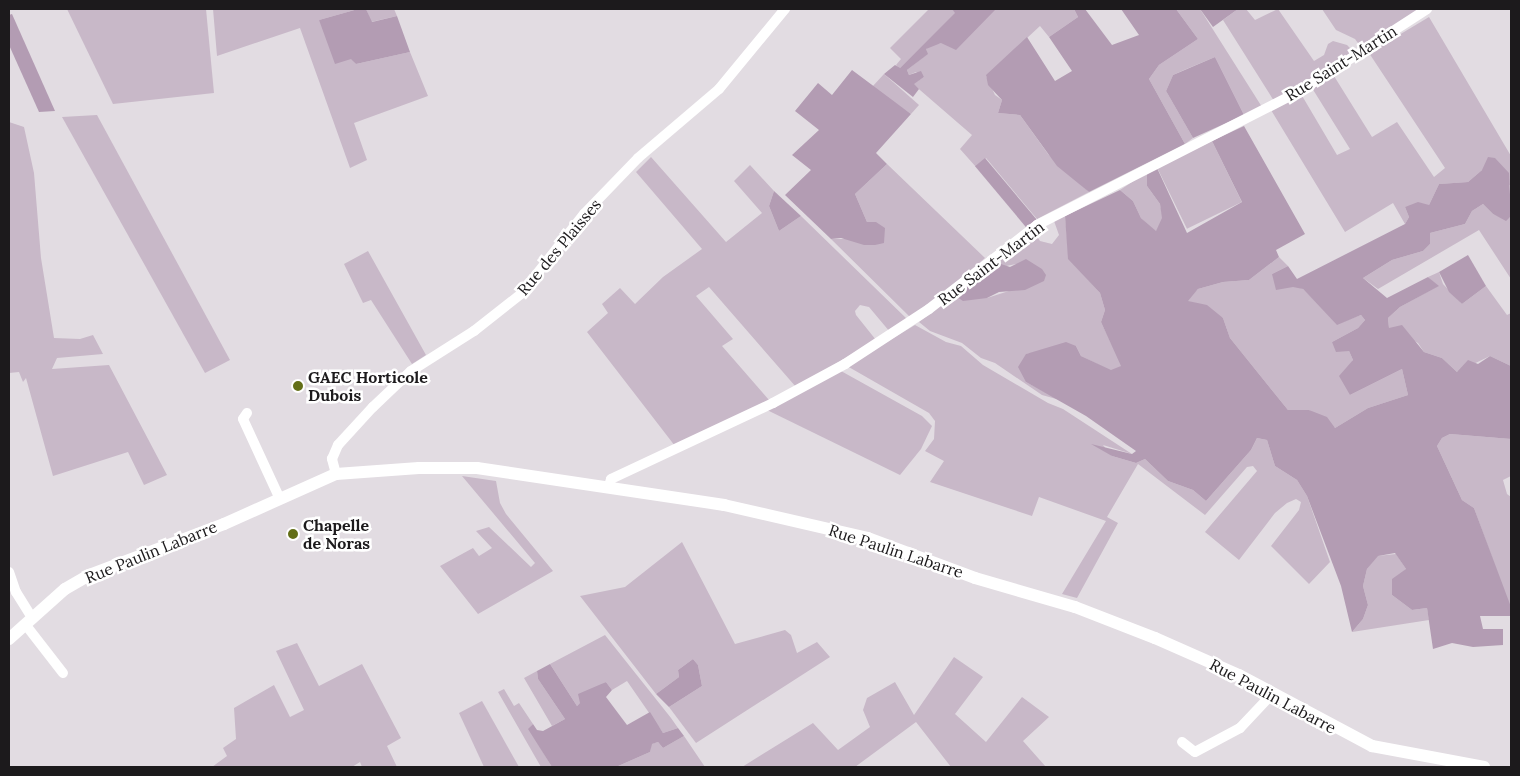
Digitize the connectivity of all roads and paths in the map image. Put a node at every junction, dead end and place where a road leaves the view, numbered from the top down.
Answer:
1 (785, 9) edge
2 (1427, 9) edge
3 (247, 413) dead end
4 (336, 474) junction
5 (609, 486) junction
6 (280, 499) junction
7 (9, 572) edge
8 (28, 621) junction
9 (9, 639) edge
10 (63, 673) dead end
11 (1273, 693) junction
12 (1182, 742) dead end
13 (1484, 767) edge

1 - 4 street, Rue des Plaisses
2 - 5 street, Rue Saint-Martin
3 - 6 street
4 - 5 street, Rue Paulin Labarre
4 - 6 street, Rue Paulin Labarre
5 - 11 street, Rue Paulin Labarre
6 - 8 street, Rue Paulin Labarre
7 - 8 street
8 - 9 street, Rue Paulin Labarre
8 - 10 street
11 - 12 street
11 - 13 street, Rue Paulin Labarre

